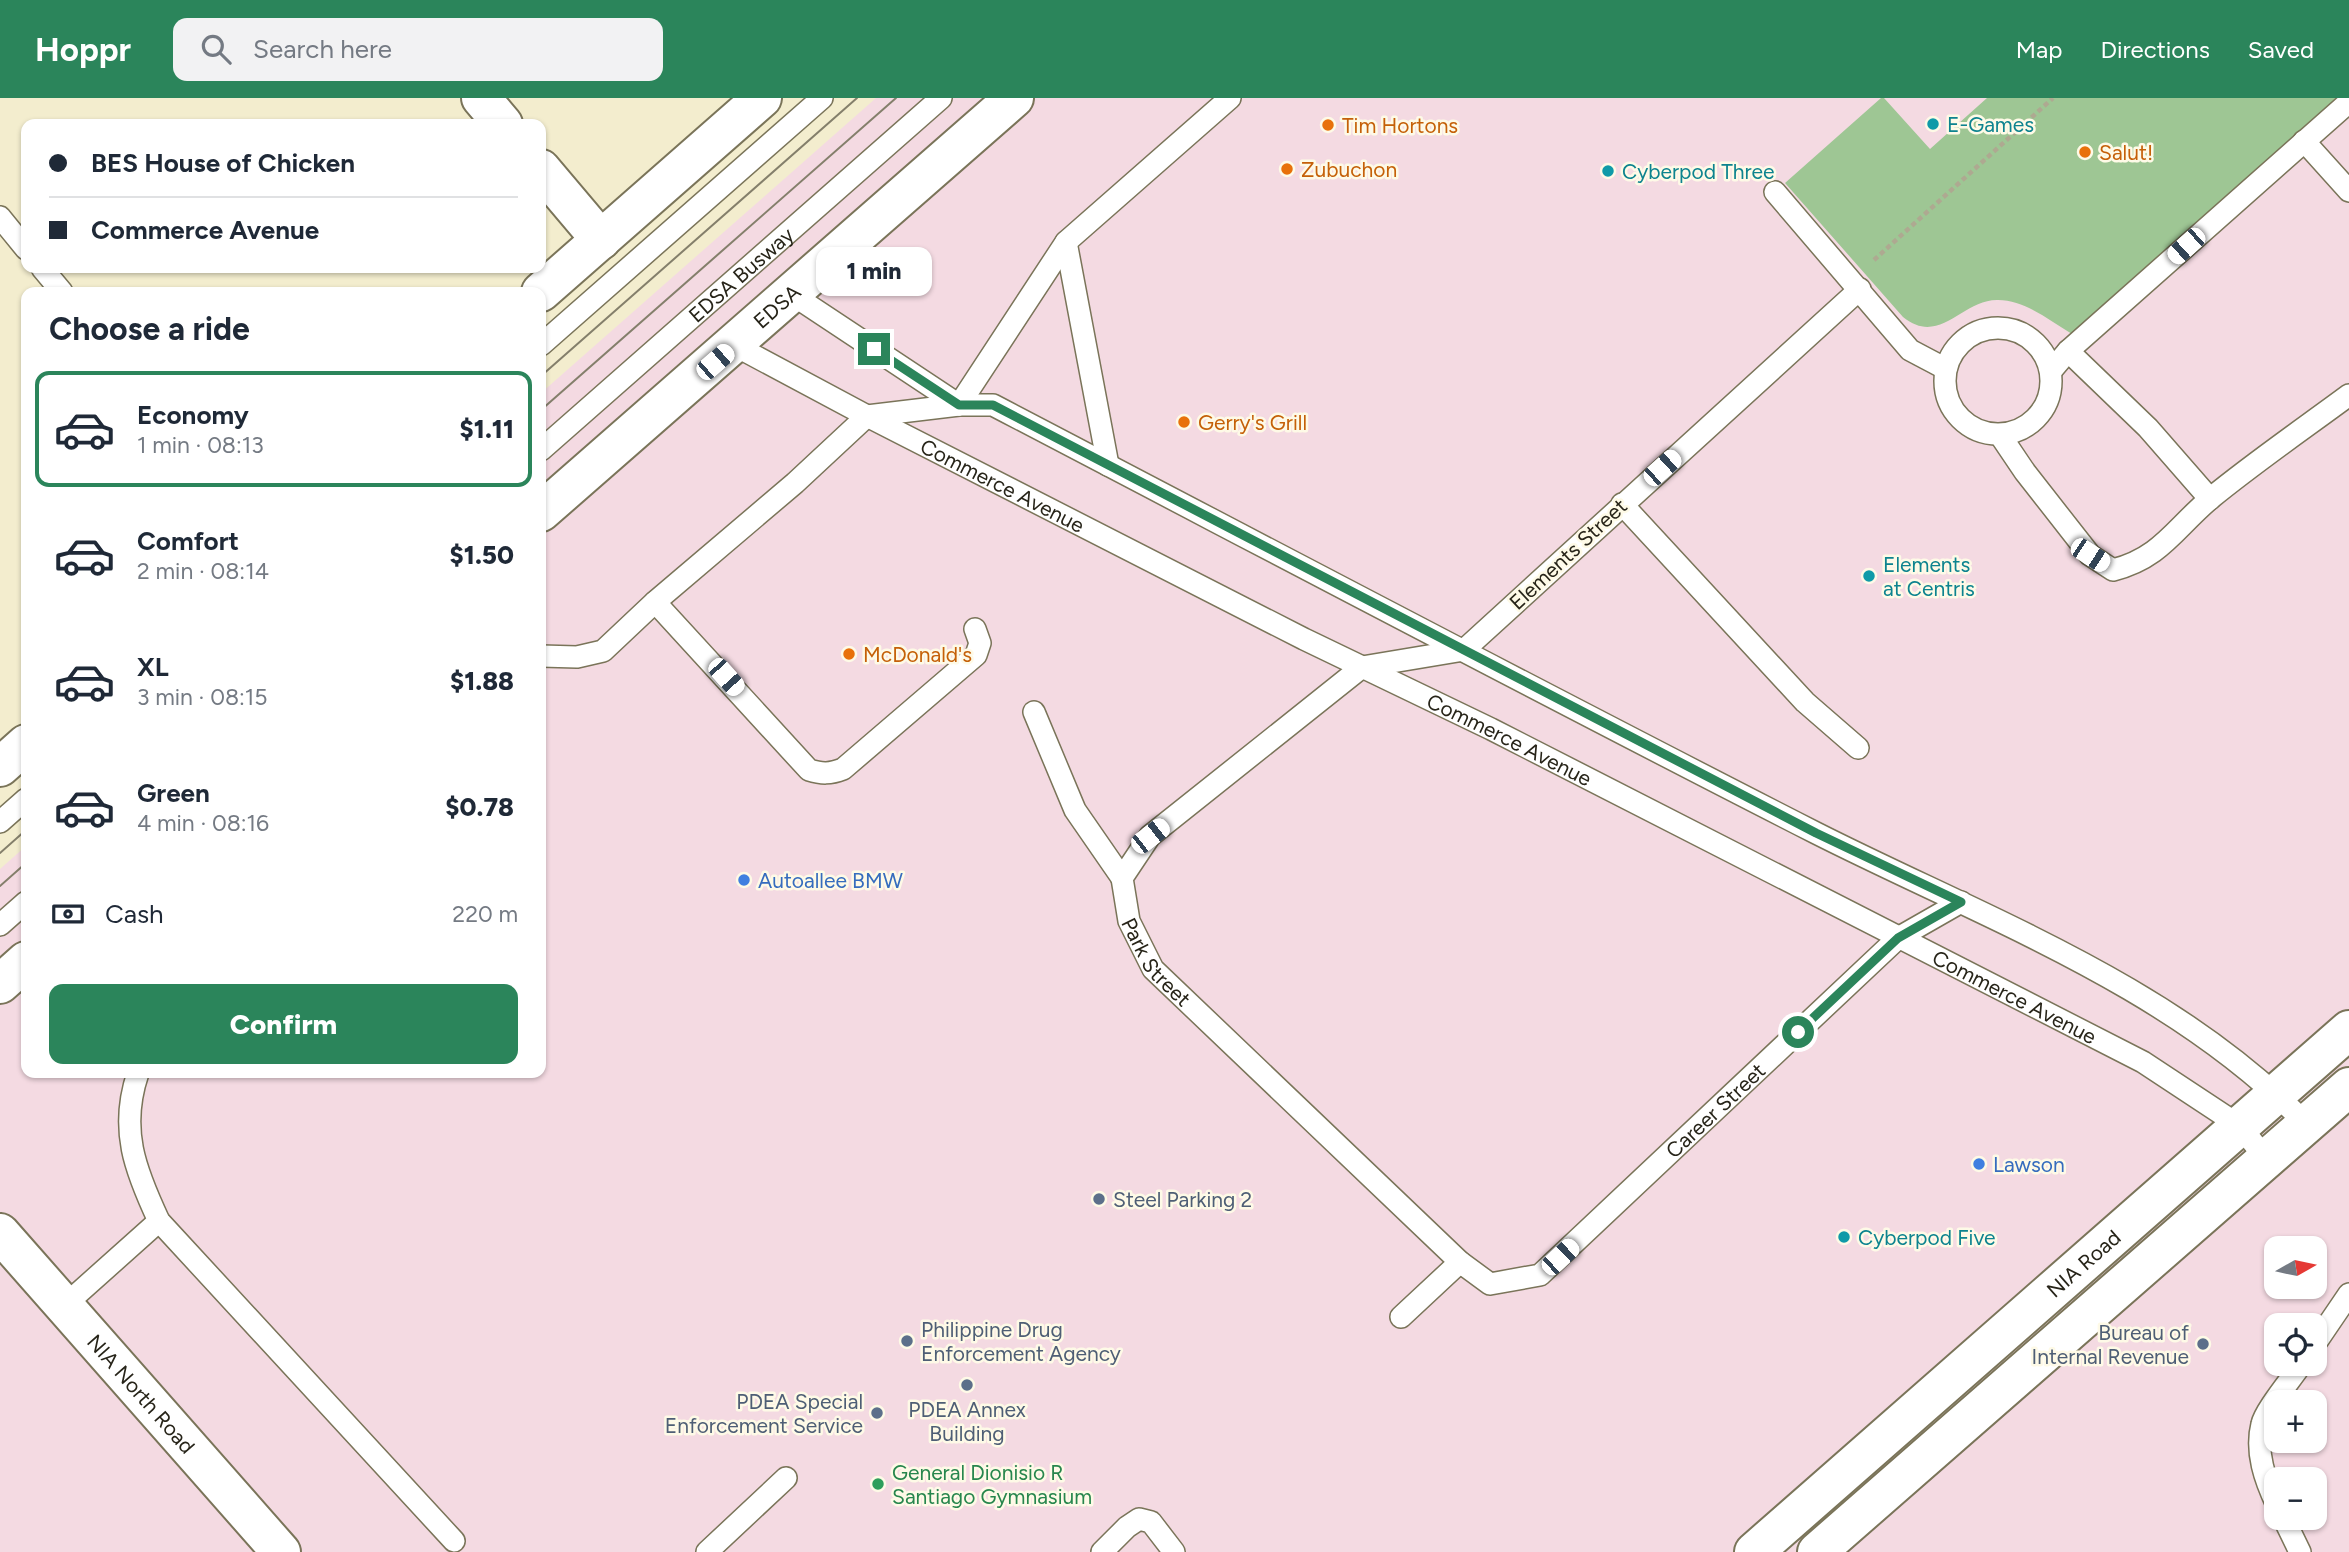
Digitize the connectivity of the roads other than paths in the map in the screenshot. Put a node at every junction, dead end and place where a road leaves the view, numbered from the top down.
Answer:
1 (481, 98) edge
2 (762, 98) edge
3 (822, 98) edge
4 (941, 98) edge
5 (1014, 98) edge
6 (1230, 98) edge
7 (2349, 102) edge
8 (499, 119) edge
9 (2304, 141) junction
10 (546, 175) edge
11 (2349, 191) edge
12 (1775, 192) dead end
13 (0, 217) edge
14 (601, 240) junction
15 (1066, 242) junction
16 (21, 243) edge
17 (46, 273) edge
18 (58, 287) edge
19 (546, 288) edge
20 (1860, 289) junction
21 (790, 293) junction
22 (546, 341) edge
23 (734, 345) junction
24 (2068, 351) junction
25 (1946, 369) junction
26 (2051, 371) junction
27 (2349, 395) edge
28 (959, 405) junction
29 (867, 416) junction
30 (2000, 435) junction
31 (546, 446) edge
32 (1108, 465) junction
33 (2210, 499) junction
34 (1622, 504) junction
35 (546, 508) edge
36 (655, 601) junction
37 (975, 629) dead end
38 (1464, 650) junction
39 (546, 656) edge
40 (1362, 667) junction
41 (1034, 712) dead end
42 (21, 748) edge
43 (1858, 748) dead end
44 (0, 767) edge
45 (21, 803) edge
46 (0, 822) edge
47 (1122, 878) junction
48 (1961, 902) junction
49 (21, 906) edge
50 (0, 925) edge
51 (1898, 938) junction
52 (21, 965) edge
53 (0, 984) edge
54 (2349, 1030) edge
55 (137, 1078) edge
56 (2349, 1087) edge
57 (2277, 1094) junction
58 (2306, 1124) junction
59 (2240, 1126) junction
60 (2266, 1159) junction
61 (159, 1221) junction
62 (0, 1233) edge
63 (1460, 1262) junction
64 (1540, 1275) joint
65 (2349, 1294) edge
66 (65, 1305) junction
67 (1401, 1317) dead end
68 (2327, 1326) edge
69 (2293, 1376) edge
70 (2264, 1472) edge
71 (786, 1478) dead end
72 (2289, 1530) edge
73 (454, 1541) dead end
74 (267, 1547) edge
75 (707, 1552) edge
76 (1102, 1552) edge
77 (1174, 1552) edge
78 (1754, 1552) edge
79 (1817, 1552) edge
80 (2300, 1552) edge

1 - 8 main road
2 - 14 main road
3 - 22 lane
4 - 31 lane, EDSA Busway
5 - 21 main road, EDSA
6 - 15 lane
7 - 9 lane
9 - 11 lane
9 - 24 lane
10 - 14 main road
12 - 20 lane
13 - 16 lane
14 - 19 main road
15 - 28 lane
15 - 32 lane
17 - 18 lane
20 - 25 lane
20 - 34 lane, Elements Street
21 - 23 main road, EDSA
21 - 28 lane
23 - 29 lane, Commerce Avenue
23 - 35 main road, EDSA
24 - 26 lane
24 - 33 lane
25 - 26 lane
25 - 30 lane
26 - 30 lane
27 - 33 lane
28 - 29 lane
28 - 32 lane
29 - 36 lane
29 - 40 lane, Commerce Avenue
30 - 33 lane
32 - 38 lane
34 - 38 lane, Elements Street
34 - 43 lane
36 - 37 lane
36 - 39 lane
38 - 40 lane
38 - 48 lane
40 - 47 lane
40 - 51 lane, Commerce Avenue
41 - 47 lane
42 - 44 main road
45 - 46 lane
47 - 63 lane, Park Street
48 - 51 lane, Career Street
48 - 57 lane
49 - 50 lane
51 - 59 lane, Commerce Avenue
51 - 64 lane, Career Street
52 - 53 main road
54 - 57 main road, NIA Road
55 - 61 lane
56 - 58 main road, NIA Road
57 - 58 lane
57 - 59 main road, NIA Road
58 - 60 main road, NIA Road
59 - 60 lane, Commerce Avenue
59 - 78 main road, NIA Road
60 - 79 main road, NIA Road
61 - 66 lane
61 - 73 lane
62 - 66 main road, NIA North Road
63 - 64 lane, Park Street
63 - 67 lane
65 - 68 lane
66 - 74 main road, NIA North Road
69 - 70 lane
71 - 75 lane
72 - 80 lane
76 - 77 lane

